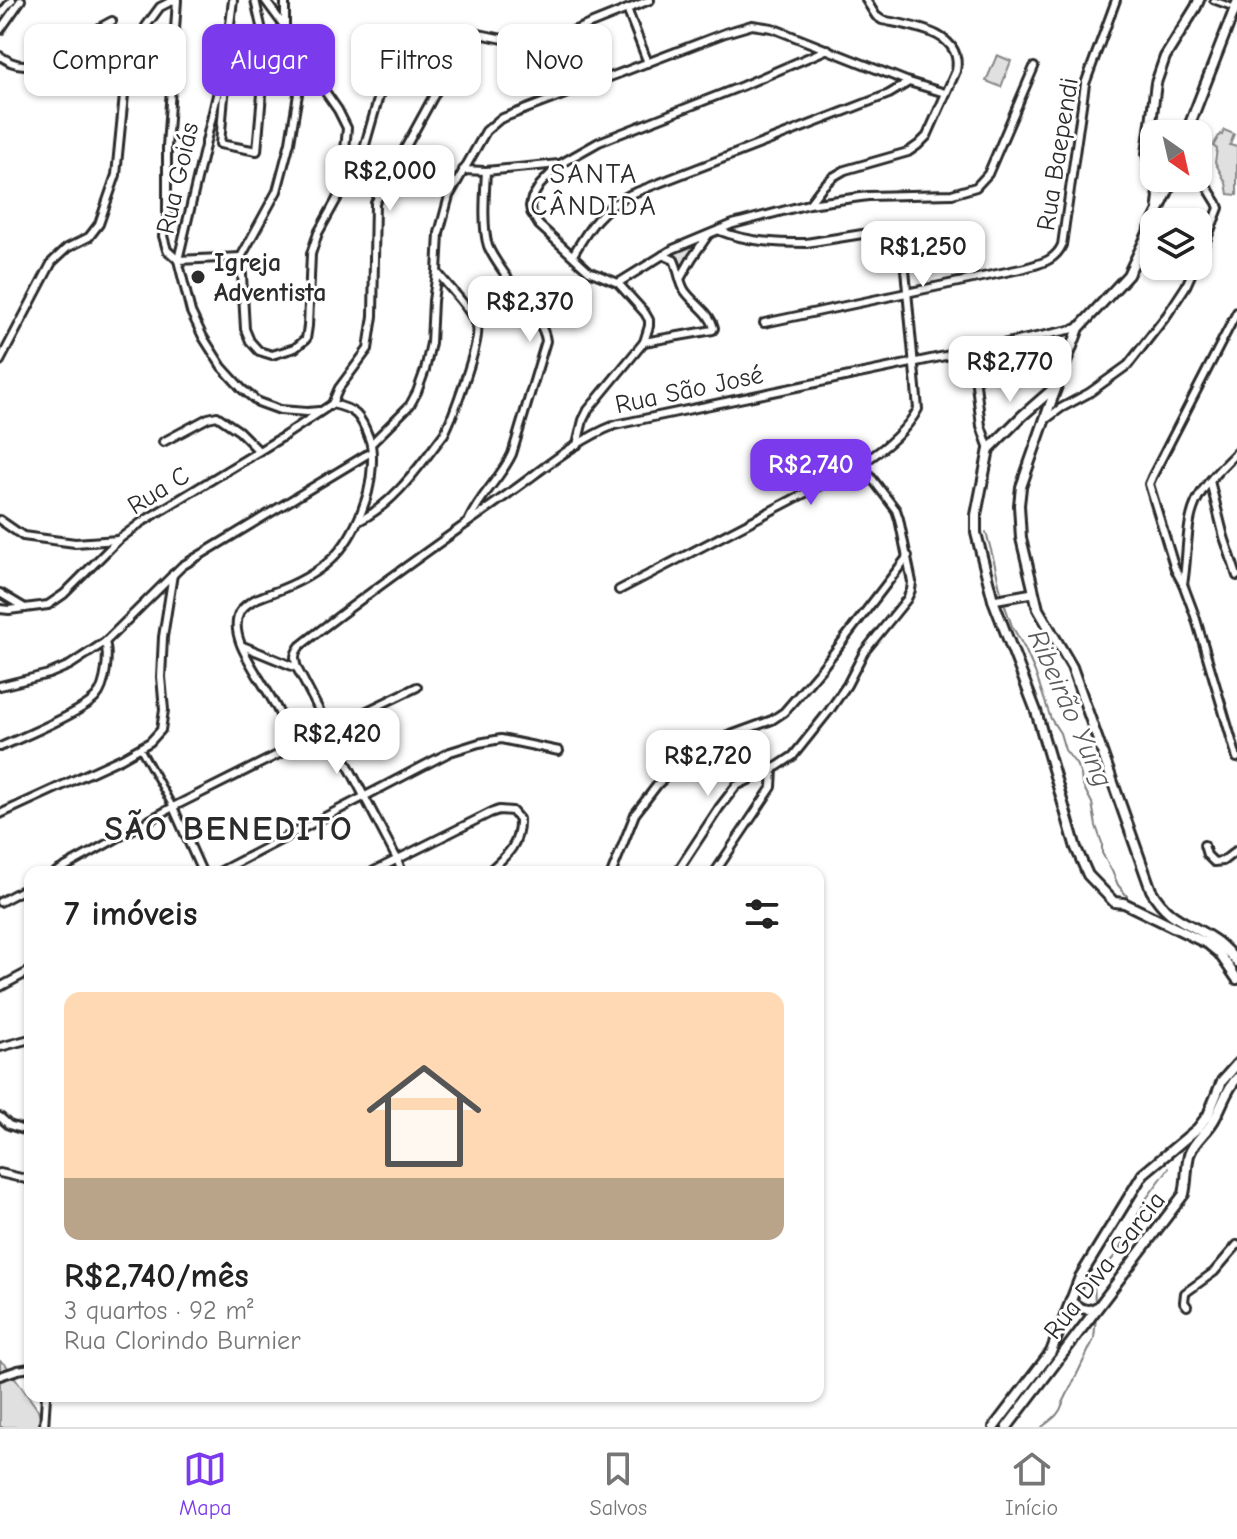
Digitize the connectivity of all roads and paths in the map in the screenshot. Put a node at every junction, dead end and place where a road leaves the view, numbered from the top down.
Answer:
1 (12, 0) edge
2 (21, 0) edge
3 (176, 0) edge
4 (233, 0) edge
5 (255, 0) edge
6 (265, 0) edge
7 (285, 0) edge
8 (650, 0) edge
9 (866, 0) edge
10 (1116, 0) edge
11 (1199, 0) edge
12 (1213, 0) edge
13 (1236, 5) edge
14 (627, 9) junction
15 (0, 15) edge
16 (112, 21) dead end
17 (230, 24) edge
18 (260, 24) edge
19 (283, 24) edge
20 (285, 24) edge
21 (0, 30) edge
22 (481, 34) edge
23 (828, 49) junction
24 (0, 56) edge
25 (648, 63) junction
26 (1034, 67) dead end
27 (909, 82) junction
28 (945, 93) junction
29 (217, 96) edge
30 (223, 96) edge
31 (262, 96) edge
32 (298, 96) edge
33 (328, 96) edge
34 (379, 96) edge
35 (434, 96) edge
36 (1153, 120) edge
37 (1191, 120) edge
38 (560, 164) junction
39 (463, 170) junction
40 (486, 171) junction
41 (342, 188) junction
42 (1210, 192) edge
43 (809, 204) junction
44 (1212, 226) edge
45 (720, 231) junction
46 (710, 233) junction
47 (1140, 250) edge
48 (573, 255) junction
49 (663, 255) junction
50 (241, 257) junction
51 (178, 260) junction
52 (437, 272) junction
53 (680, 279) junction
54 (1189, 280) edge
55 (618, 283) junction
56 (908, 292) junction
57 (1237, 312) edge
58 (764, 323) dead end
59 (1079, 328) junction
60 (644, 342) junction
61 (972, 351) junction
62 (0, 361) edge
63 (915, 362) junction
64 (1057, 384) junction
65 (1053, 396) junction
66 (1037, 403) junction
67 (332, 404) junction
68 (1061, 408) junction
69 (1048, 410) junction
70 (320, 411) junction
71 (1045, 420) junction
72 (984, 434) junction
73 (999, 437) junction
74 (163, 442) dead end
75 (372, 443) junction
76 (577, 445) junction
77 (989, 449) junction
78 (259, 451) junction
79 (371, 452) junction
80 (1237, 452) edge
81 (861, 464) junction
82 (1210, 481) junction
83 (0, 520) edge
84 (359, 521) junction
85 (468, 522) junction
86 (118, 540) junction
87 (908, 556) junction
88 (173, 574) junction
89 (1237, 576) edge
90 (1183, 584) junction
91 (619, 590) dead end
92 (0, 593) edge
93 (1033, 593) junction
94 (996, 600) junction
95 (25, 608) junction
96 (0, 609) edge
97 (105, 642) junction
98 (243, 646) junction
99 (297, 668) junction
100 (0, 686) edge
101 (417, 687) dead end
102 (330, 729) junction
103 (0, 747) edge
104 (140, 748) junction
105 (559, 751) dead end
106 (1237, 758) edge
107 (773, 768) junction
108 (364, 795) junction
109 (173, 807) junction
110 (0, 814) edge
111 (1204, 845) dead end
112 (1237, 850) edge
113 (397, 859) junction
114 (67, 866) edge
115 (199, 866) edge
116 (230, 866) edge
117 (384, 866) edge
118 (400, 866) edge
119 (496, 866) edge
120 (615, 866) edge
121 (681, 866) edge
122 (719, 866) edge
123 (24, 889) edge
124 (0, 902) edge
125 (1237, 962) edge
126 (24, 974) edge
127 (1237, 979) edge
128 (0, 987) edge
129 (24, 1041) edge
130 (0, 1047) edge
131 (1237, 1064) edge
132 (1237, 1078) edge
133 (0, 1117) edge
134 (24, 1130) edge
135 (0, 1173) edge
136 (24, 1179) edge
137 (1237, 1245) edge
138 (1070, 1300) junction
139 (1187, 1306) dead end
140 (1093, 1311) junction
141 (24, 1369) edge
142 (0, 1376) edge
143 (46, 1402) edge
144 (44, 1427) edge
145 (994, 1427) edge
146 (1007, 1427) edge

1 - 15 street
2 - 21 street
3 - 51 street
3 - 62 street
4 - 17 street, Rua Goiás
5 - 18 street
6 - 19 street
7 - 20 street
8 - 14 street
9 - 28 street
10 - 56 street, Rua Baependi
11 - 36 main road
12 - 13 street
13 - 37 main road
14 - 22 street
14 - 25 street
16 - 24 street
23 - 25 street
23 - 27 street
23 - 38 street
25 - 39 street
26 - 43 street
27 - 28 street
27 - 48 street
28 - 43 street
29 - 51 street, Rua Goiás
30 - 31 street
32 - 50 street
33 - 41 street
34 - 41 street
35 - 67 street
38 - 40 street
38 - 48 street
39 - 40 street
39 - 52 street
40 - 85 street
41 - 50 street
42 - 44 street
43 - 45 street
45 - 46 street
45 - 56 street
46 - 49 street
46 - 53 street
47 - 59 main road
48 - 55 street
49 - 53 street
49 - 55 street
50 - 51 street
51 - 70 street, Rua Goiás
52 - 75 street
52 - 84 street
53 - 60 street
54 - 68 street
55 - 60 street
56 - 58 street, Rua Baependi
56 - 63 street
57 - 90 street
59 - 61 street, Rua São José
59 - 64 main road
60 - 76 street
61 - 63 street, Rua São José
61 - 72 street
63 - 76 street, Rua São José
63 - 81 street
64 - 65 main road
64 - 66 main road
65 - 68 street
65 - 69 main road
66 - 69 street
66 - 73 main road
67 - 70 street
67 - 75 street
68 - 69 street
68 - 71 street
69 - 71 main road
70 - 78 street, Rua C
71 - 93 main road
72 - 73 street
72 - 77 street
73 - 77 main road
74 - 78 street
75 - 79 street
76 - 85 street, Rua São José
77 - 94 main road
78 - 86 street, Rua C
79 - 84 street
79 - 88 street
80 - 82 street
81 - 87 street
81 - 91 street
82 - 89 street
82 - 90 street
83 - 86 street
84 - 98 street
85 - 99 street, Rua São José
86 - 95 street, Rua C
87 - 107 street
87 - 120 street
88 - 97 street
88 - 104 street
90 - 106 street
92 - 95 street
93 - 94 street
93 - 125 main road
94 - 127 main road
95 - 96 street, Rua C
97 - 100 street
97 - 103 street
98 - 99 street
98 - 109 street
99 - 102 street
101 - 102 street
102 - 108 street
104 - 109 street
104 - 110 street
105 - 108 street
107 - 121 street
107 - 122 street
108 - 113 street
108 - 116 street
109 - 114 street
109 - 115 street
111 - 112 street
113 - 117 street
113 - 118 street
113 - 119 street
123 - 124 street
126 - 128 street
129 - 130 street
131 - 138 main road
132 - 140 main road, Rua Diva Garcia
133 - 134 street
135 - 136 street
137 - 139 street
138 - 140 street
138 - 145 main road
140 - 146 main road, Rua Diva Garcia
141 - 142 street
143 - 144 street

